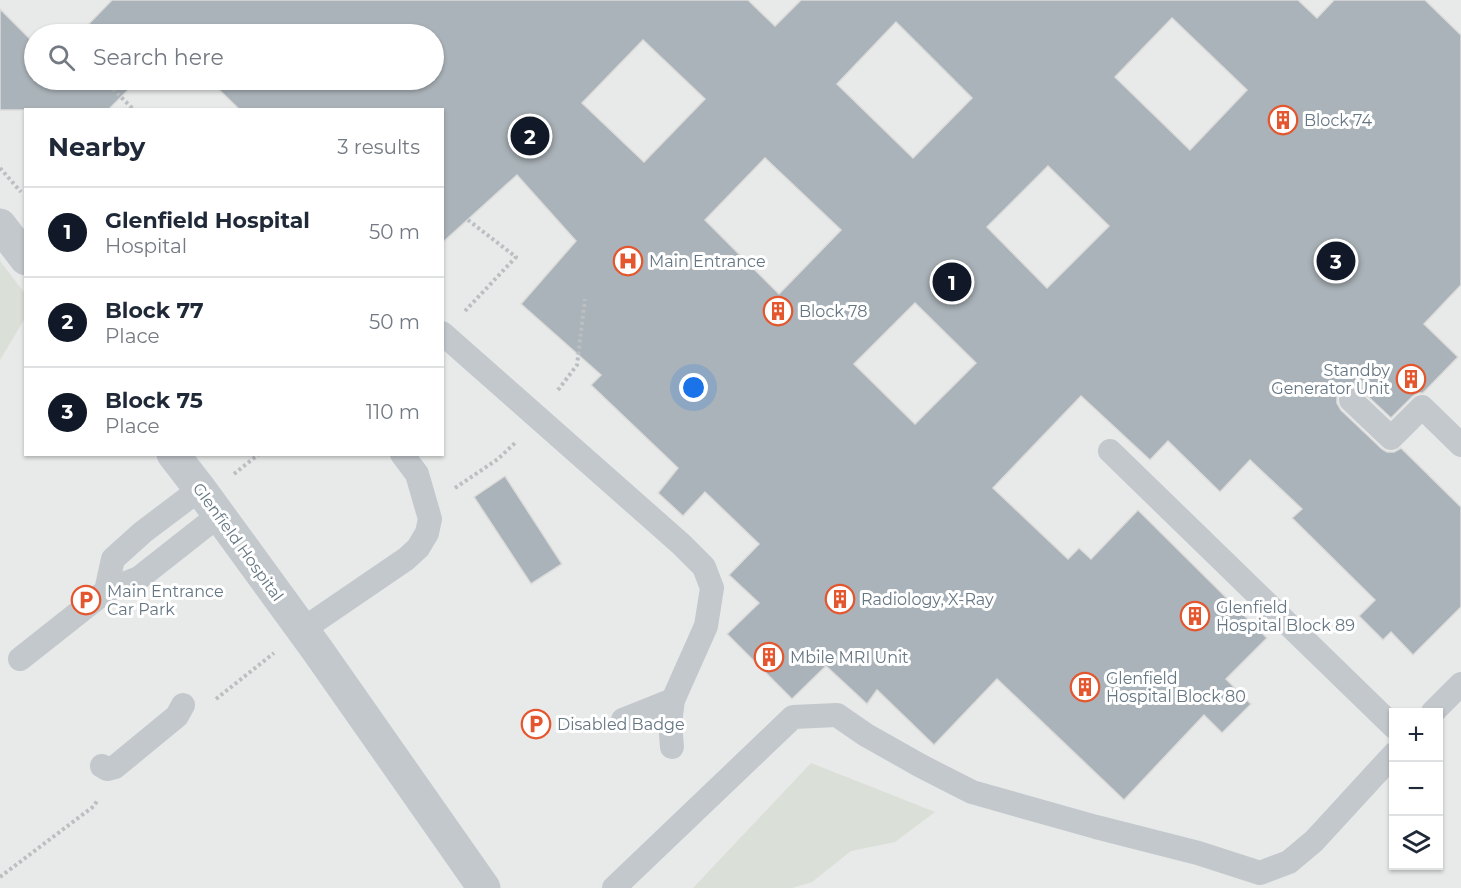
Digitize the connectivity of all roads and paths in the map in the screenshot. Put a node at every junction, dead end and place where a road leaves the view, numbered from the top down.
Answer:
1 (114, 90) edge
2 (132, 108) edge
3 (0, 168) edge
4 (24, 195) edge
5 (468, 220) dead end
6 (0, 225) edge
7 (24, 256) edge
8 (444, 333) edge
9 (444, 335) edge
10 (1351, 400) dead end
11 (1461, 445) edge
12 (1110, 451) dead end
13 (175, 456) edge
14 (404, 456) edge
15 (210, 502) junction
16 (106, 591) junction
17 (302, 630) junction
18 (20, 659) dead end
19 (1461, 684) edge
20 (673, 700) junction
21 (183, 705) dead end
22 (1437, 708) edge
23 (623, 720) dead end
24 (1389, 722) edge
25 (672, 747) dead end
26 (1389, 759) edge
27 (102, 766) dead end
28 (1266, 880) edge
29 (484, 888) edge
30 (614, 888) edge

1 - 2 path
3 - 4 path
5 - 8 path
6 - 7 street
9 - 20 lane
10 - 11 lane
12 - 24 lane
13 - 15 street, Glenfield Hospital
14 - 17 lane
15 - 16 lane
15 - 16 lane
15 - 17 street, Glenfield Hospital
16 - 18 lane
17 - 29 street, Glenfield Hospital
19 - 22 lane
20 - 23 lane
20 - 25 lane
21 - 27 lane
26 - 28 lane
28 - 30 lane

